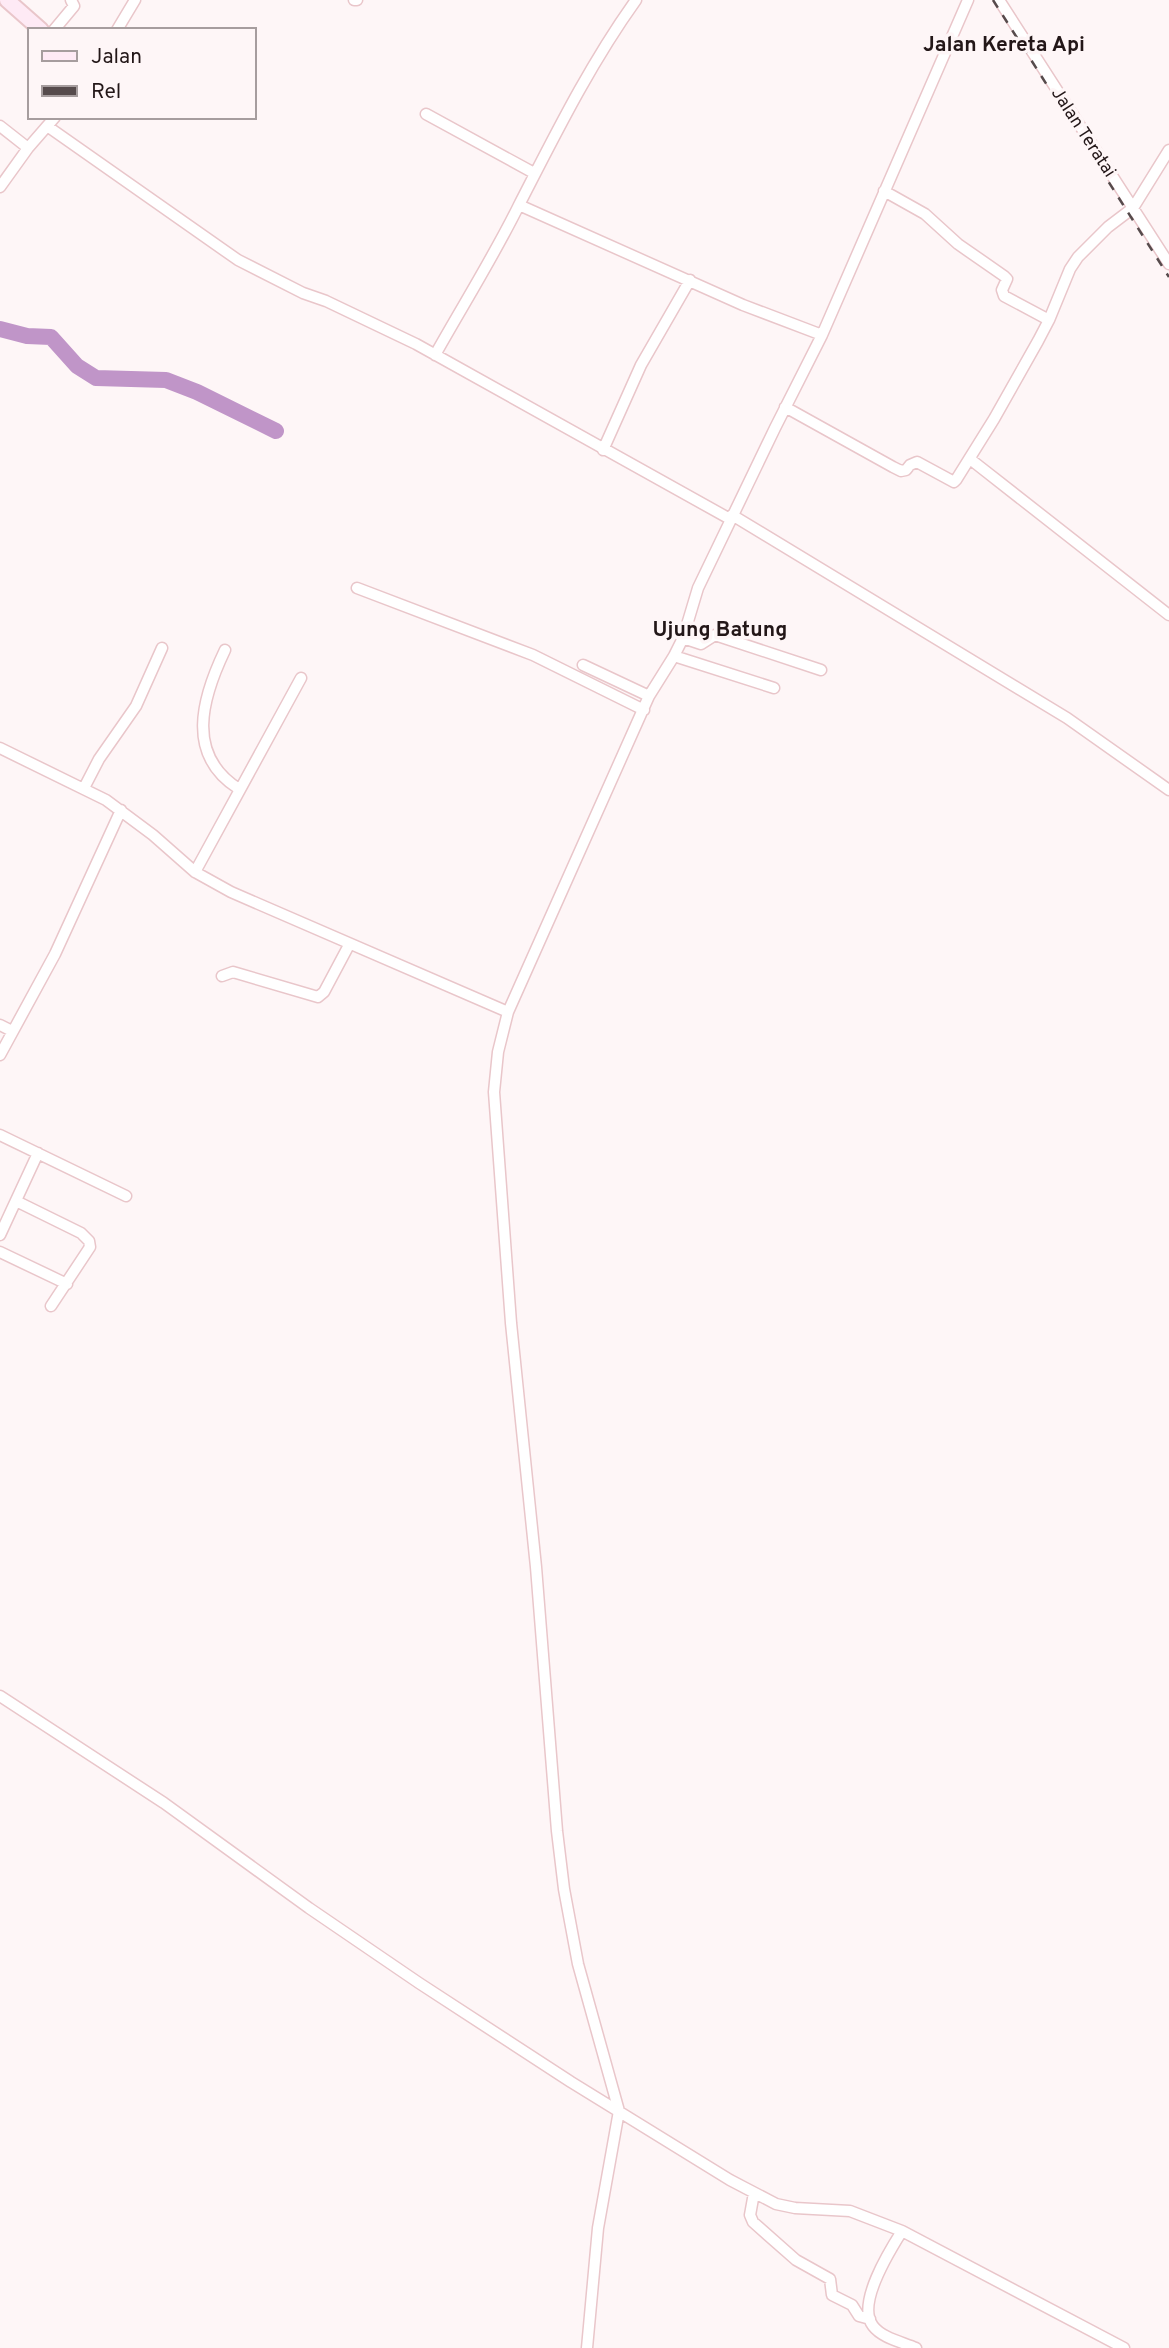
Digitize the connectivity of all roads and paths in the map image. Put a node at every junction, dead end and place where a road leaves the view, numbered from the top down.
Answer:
1 (7, 0) edge
2 (71, 0) edge
3 (135, 0) edge
4 (636, 0) edge
5 (968, 0) edge
6 (999, 0) edge
7 (39, 28) edge
8 (56, 28) edge
9 (118, 28) edge
10 (426, 114) dead end
11 (53, 119) edge
12 (47, 126) junction
13 (0, 127) edge
14 (28, 148) junction
15 (1169, 150) edge
16 (534, 173) junction
17 (0, 187) edge
18 (884, 191) junction
19 (519, 205) junction
20 (1133, 208) junction
21 (1169, 264) edge
22 (690, 280) junction
23 (1049, 320) junction
24 (822, 335) junction
25 (435, 355) junction
26 (785, 407) junction
27 (603, 450) junction
28 (970, 459) junction
29 (731, 517) junction
30 (357, 588) dead end
31 (1169, 615) edge
32 (683, 638) junction
33 (162, 648) dead end
34 (225, 650) dead end
35 (674, 656) junction
36 (583, 665) dead end
37 (821, 670) dead end
38 (300, 678) dead end
39 (774, 688) dead end
40 (649, 696) junction
41 (644, 710) junction
42 (0, 748) edge
43 (84, 788) junction
44 (239, 789) junction
45 (1169, 790) edge
46 (121, 810) junction
47 (195, 872) junction
48 (349, 945) junction
49 (222, 976) dead end
50 (508, 1012) junction
51 (0, 1025) edge
52 (12, 1031) junction
53 (0, 1055) edge
54 (0, 1135) edge
55 (38, 1153) junction
56 (126, 1196) dead end
57 (16, 1202) junction
58 (0, 1235) edge
59 (0, 1252) edge
60 (67, 1283) junction
61 (51, 1306) dead end
62 (0, 1696) edge
63 (619, 2111) junction
64 (754, 2193) junction
65 (902, 2231) junction
66 (870, 2319) junction
67 (587, 2348) edge
68 (916, 2348) edge
69 (1124, 2348) edge

1 - 7 street
2 - 8 street
3 - 9 street
4 - 16 street
5 - 18 street
6 - 20 street, Jalan Teratai
10 - 16 street
11 - 12 street
12 - 14 street
12 - 25 street
13 - 14 street
14 - 17 street
15 - 20 street
16 - 19 street
18 - 23 street
18 - 24 street
19 - 22 street
19 - 25 street
20 - 21 street, Jalan Teratai
20 - 23 street
22 - 24 street
22 - 27 street
23 - 28 street
24 - 26 street
25 - 27 street
26 - 28 street
26 - 29 street
27 - 29 street
28 - 31 street
29 - 32 street
29 - 45 street
30 - 41 street
32 - 35 street
32 - 37 street
33 - 43 street
34 - 44 street
35 - 39 street
35 - 40 street
36 - 40 street
38 - 44 street
40 - 41 street
41 - 50 street
42 - 43 street
43 - 46 street
44 - 47 street
46 - 47 street
46 - 52 street
47 - 48 street
48 - 49 street
48 - 50 street
50 - 63 street
51 - 52 street
52 - 53 street
54 - 55 street
55 - 56 street
55 - 57 street
57 - 58 street
57 - 60 street
59 - 60 street
60 - 61 street
62 - 63 street
63 - 64 street
63 - 67 street
64 - 65 street
64 - 66 street
65 - 66 street
65 - 69 street
66 - 68 street

